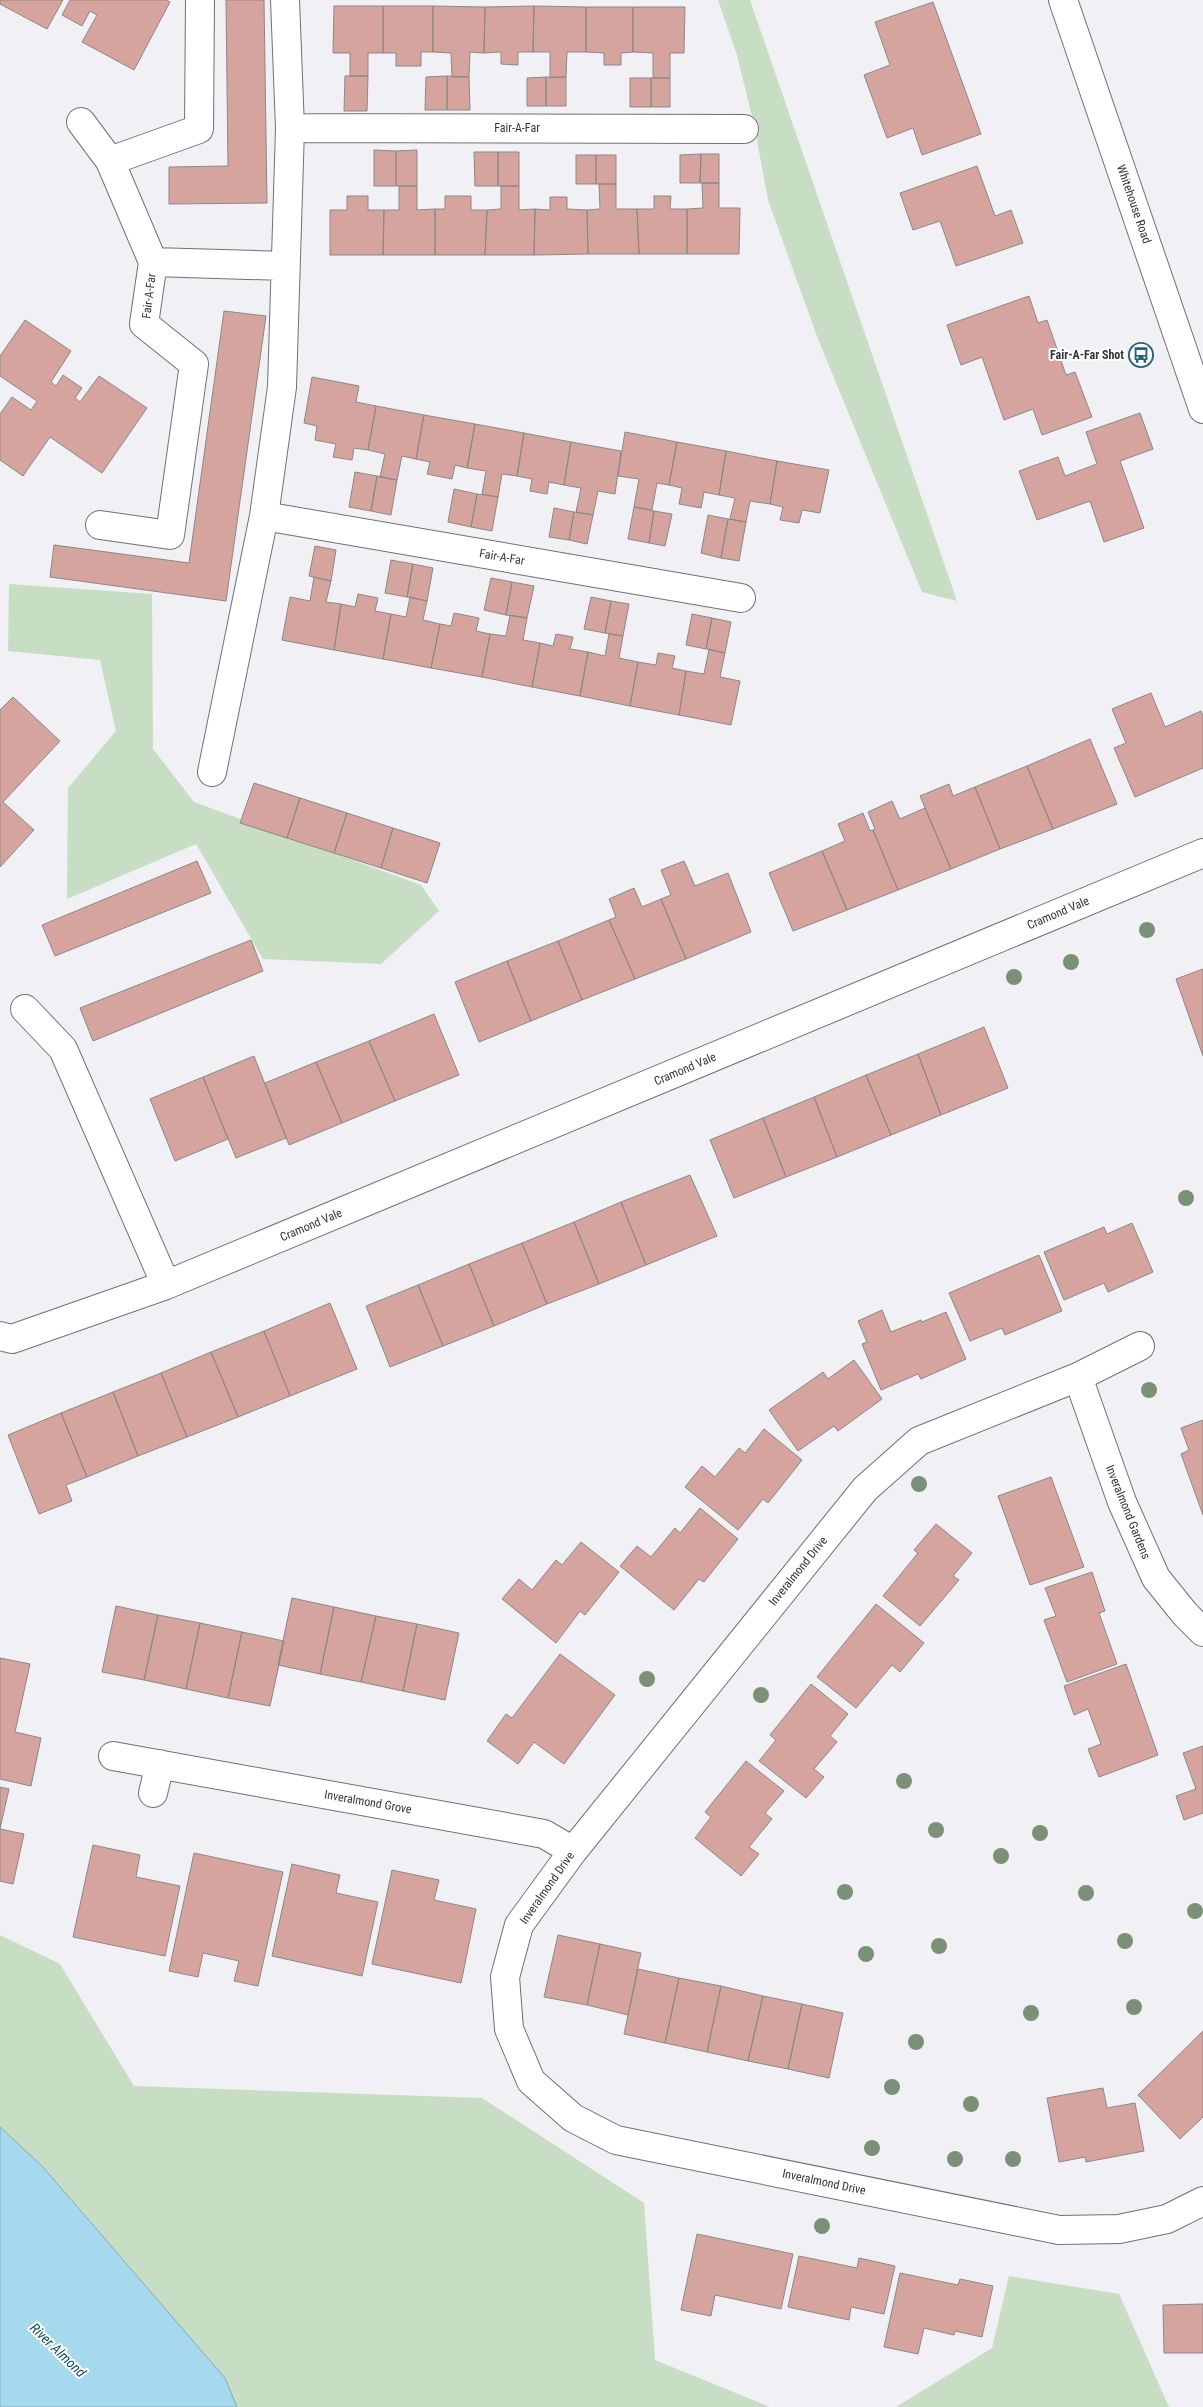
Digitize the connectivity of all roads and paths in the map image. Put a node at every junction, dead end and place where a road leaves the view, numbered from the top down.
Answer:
1 (200, 0) edge
2 (285, 0) edge
3 (1063, 0) edge
4 (81, 122) dead end
5 (290, 128) junction
6 (744, 129) dead end
7 (110, 161) junction
8 (153, 262) junction
9 (285, 266) junction
10 (1203, 409) edge
11 (264, 516) junction
12 (100, 525) dead end
13 (740, 598) dead end
14 (212, 772) dead end
15 (1203, 853) edge
16 (25, 1009) dead end
17 (166, 1285) junction
18 (4, 1344) edge
19 (1140, 1346) dead end
20 (1078, 1377) junction
21 (1203, 1632) edge
22 (113, 1756) dead end
23 (160, 1764) junction
24 (153, 1793) dead end
25 (573, 1851) junction
26 (1203, 2201) edge

1 - 7 street
2 - 5 street
3 - 10 street, Whitehouse Road
4 - 7 street, Fair-A-Far
5 - 6 street, Fair-A-Far
5 - 9 street
7 - 8 street, Fair-A-Far
8 - 9 street, Fair-A-Far
8 - 12 street, Fair-A-Far
9 - 11 street
11 - 13 street, Fair-A-Far
11 - 14 street
15 - 17 street, Cramond Vale
16 - 17 street
17 - 18 street, Cramond Vale
19 - 20 street, Inveralmond Drive
20 - 21 street, Inveralmond Gardens
20 - 25 street, Inveralmond Drive
22 - 23 street, Inveralmond Grove
23 - 24 street
23 - 25 street, Inveralmond Grove
25 - 26 street, Inveralmond Drive

